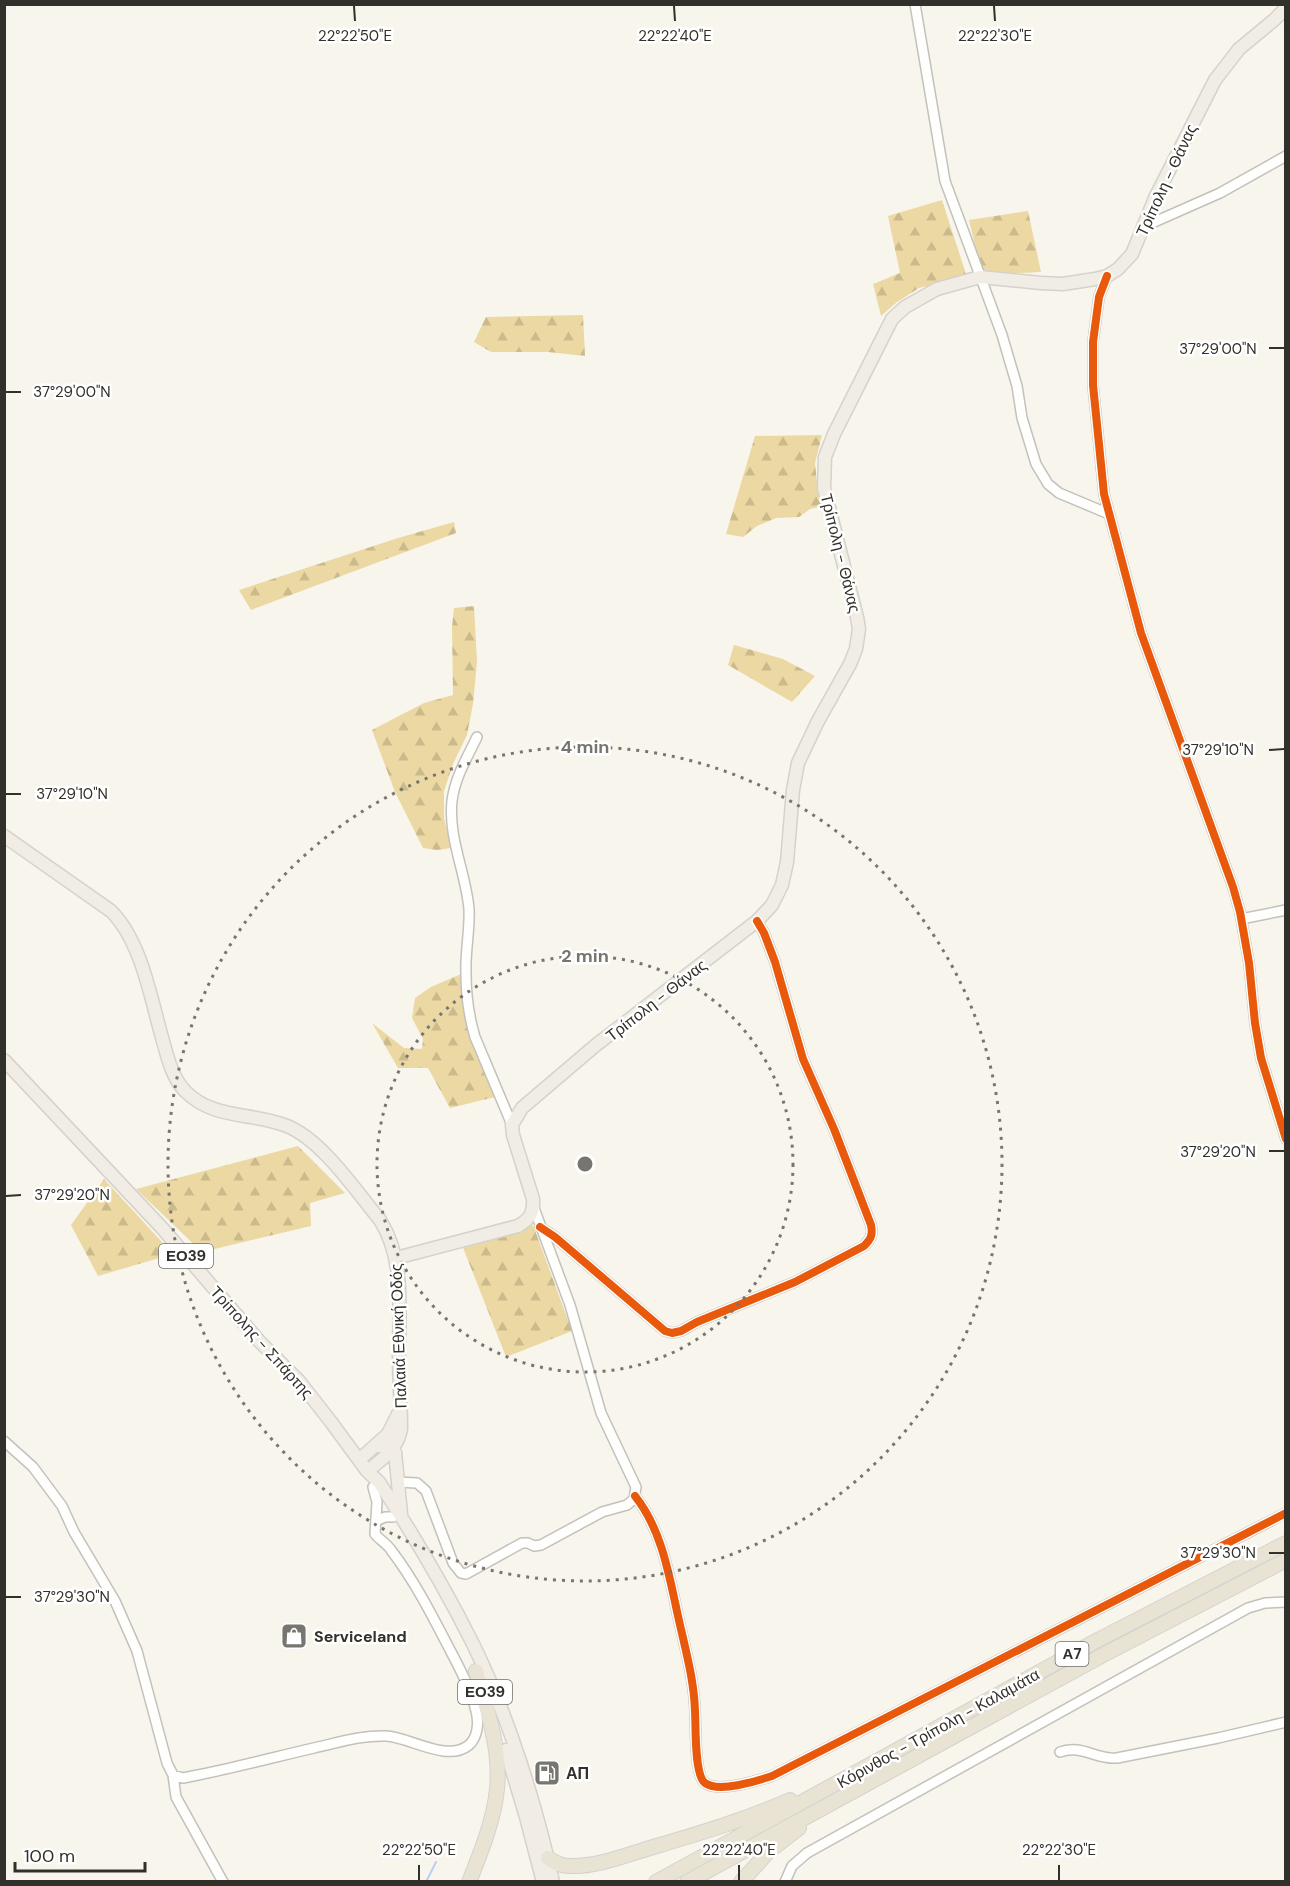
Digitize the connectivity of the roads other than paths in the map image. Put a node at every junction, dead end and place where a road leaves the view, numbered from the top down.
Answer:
1 (915, 4) edge
2 (1286, 8) edge
3 (1286, 156) edge
4 (1143, 227) junction
5 (1107, 276) junction
6 (980, 278) junction
7 (1109, 514) junction
8 (477, 737) dead end
9 (4, 836) edge
10 (1286, 910) edge
11 (1241, 919) junction
12 (757, 921) junction
13 (4, 1060) edge
14 (512, 1125) junction
15 (1286, 1139) edge
16 (534, 1208) junction
17 (540, 1227) junction
18 (396, 1258) junction
19 (399, 1409) junction
20 (4, 1441) edge
21 (376, 1446) junction
22 (393, 1449) junction
23 (359, 1460) junction
24 (367, 1471) junction
25 (397, 1482) junction
26 (373, 1487) junction
27 (635, 1496) junction
28 (1286, 1513) edge
29 (398, 1518) junction
30 (376, 1521) junction
31 (1286, 1543) edge
32 (1286, 1560) edge
33 (1286, 1602) edge
34 (476, 1671) junction
35 (1286, 1722) edge
36 (1060, 1752) dead end
37 (861, 1770) junction
38 (173, 1775) junction
39 (836, 1801) junction
40 (548, 1858) junction
41 (223, 1881) edge
42 (470, 1881) edge
43 (543, 1881) edge
44 (553, 1881) edge
45 (656, 1881) edge
46 (687, 1881) edge
47 (741, 1881) edge
48 (785, 1881) edge

1 - 6 street
2 - 4 main road, Τρίπολη - Θάνας
3 - 4 street
4 - 5 main road, Τρίπολη - Θάνας
5 - 6 main road, Τρίπολη - Θάνας
5 - 7 street
6 - 7 street
6 - 12 main road, Τρίπολη - Θάνας
7 - 11 street
8 - 14 street
9 - 18 main road, Παλαιά Εθνική Οδός
10 - 11 street
11 - 15 street
12 - 14 main road, Τρίπολη - Θάνας
12 - 17 street
13 - 23 main road, Τρίπολης - Σπάρτης / ΕΟ39
14 - 16 main road
16 - 17 street
16 - 18 main road
17 - 27 street
18 - 19 main road, Παλαιά Εθνική Οδός
19 - 21 main road
19 - 22 main road, Παλαιά Εθνική Οδός
20 - 38 street
21 - 22 main road
21 - 23 main road
22 - 24 main road
22 - 25 main road
23 - 24 main road, Τρίπολης - Σπάρτης / ΕΟ39
24 - 26 main road, Τρίπολης - Σπάρτης / ΕΟ39
24 - 29 main road, Τρίπολης - Σπάρτης / ΕΟ39
25 - 27 street
25 - 29 main road
26 - 29 main road, Τρίπολης - Σπάρτης / ΕΟ39
26 - 30 street
27 - 28 street
29 - 30 street
29 - 34 main road, Τρίπολης - Σπάρτης / ΕΟ39
29 - 40 main road, Τρίπολης - Σπάρτης / ΕΟ39
30 - 38 street
31 - 37 highway, Κόρινθος - Τρίπολη - Καλαμάτα / Α7
32 - 39 highway, Κόρινθος - Τρίπολη - Καλαμάτα / Α7
33 - 48 street
34 - 42 highway
34 - 43 main road, Τρίπολης - Σπάρτης / ΕΟ39
35 - 36 street
37 - 40 highway
37 - 45 highway, Κόρινθος - Τρίπολη - Καλαμάτα / Α7
38 - 41 street
39 - 46 highway, Κόρινθος - Τρίπολη - Καλαμάτα / Α7
39 - 47 highway
40 - 44 main road, Τρίπολης - Σπάρτης / ΕΟ39

